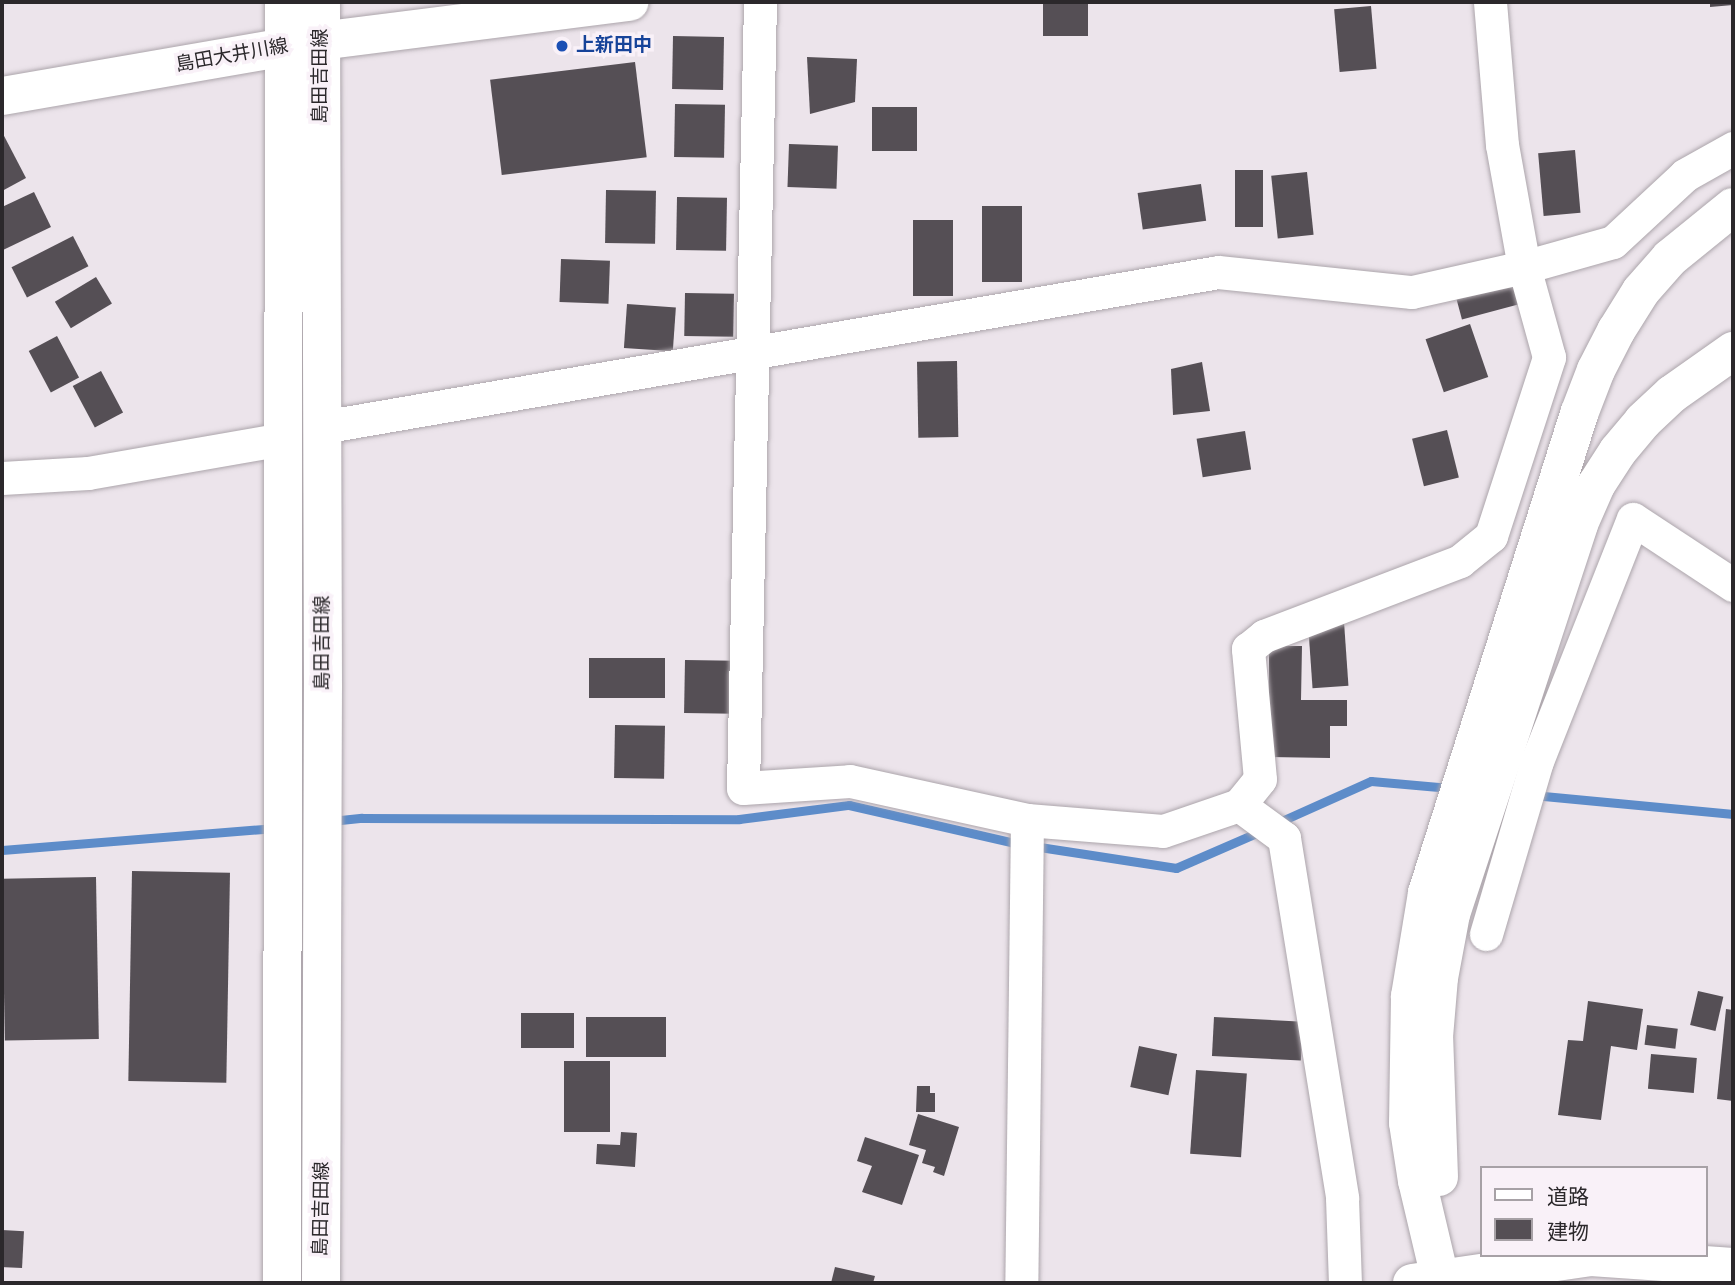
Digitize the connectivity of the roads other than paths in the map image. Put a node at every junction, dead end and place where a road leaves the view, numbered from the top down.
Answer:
1 (284, 2) edge
2 (321, 2) edge
3 (630, 2) edge
4 (760, 2) edge
5 (1490, 2) edge
6 (320, 41) junction
7 (284, 47) junction
8 (2, 96) edge
9 (1733, 148) edge
10 (1733, 207) edge
11 (1524, 267) junction
12 (1733, 351) edge
13 (754, 352) junction
14 (322, 428) junction
15 (283, 439) junction
16 (2, 478) edge
17 (1733, 585) edge
18 (1246, 808) junction
19 (1027, 820) junction
20 (1486, 934) dead end
21 (1733, 1267) edge
22 (1431, 1282) edge
23 (282, 1283) edge
24 (321, 1283) edge
25 (1021, 1283) edge
26 (1345, 1283) edge

1 - 7 main road, 島田吉田線
2 - 6 main road, 島田吉田線
3 - 6 main road, 島田大井川線
4 - 13 street
5 - 11 street
6 - 7 main road, 島田大井川線
6 - 14 main road, 島田吉田線
7 - 8 main road, 島田大井川線
7 - 15 main road, 島田吉田線
9 - 11 street
10 - 22 main road
11 - 13 street
11 - 18 street
12 - 22 main road
13 - 14 street
13 - 19 street
14 - 24 main road, 島田吉田線
15 - 16 street
15 - 23 main road, 島田吉田線
17 - 20 street
18 - 19 street
18 - 26 street
19 - 25 street
21 - 22 main road

